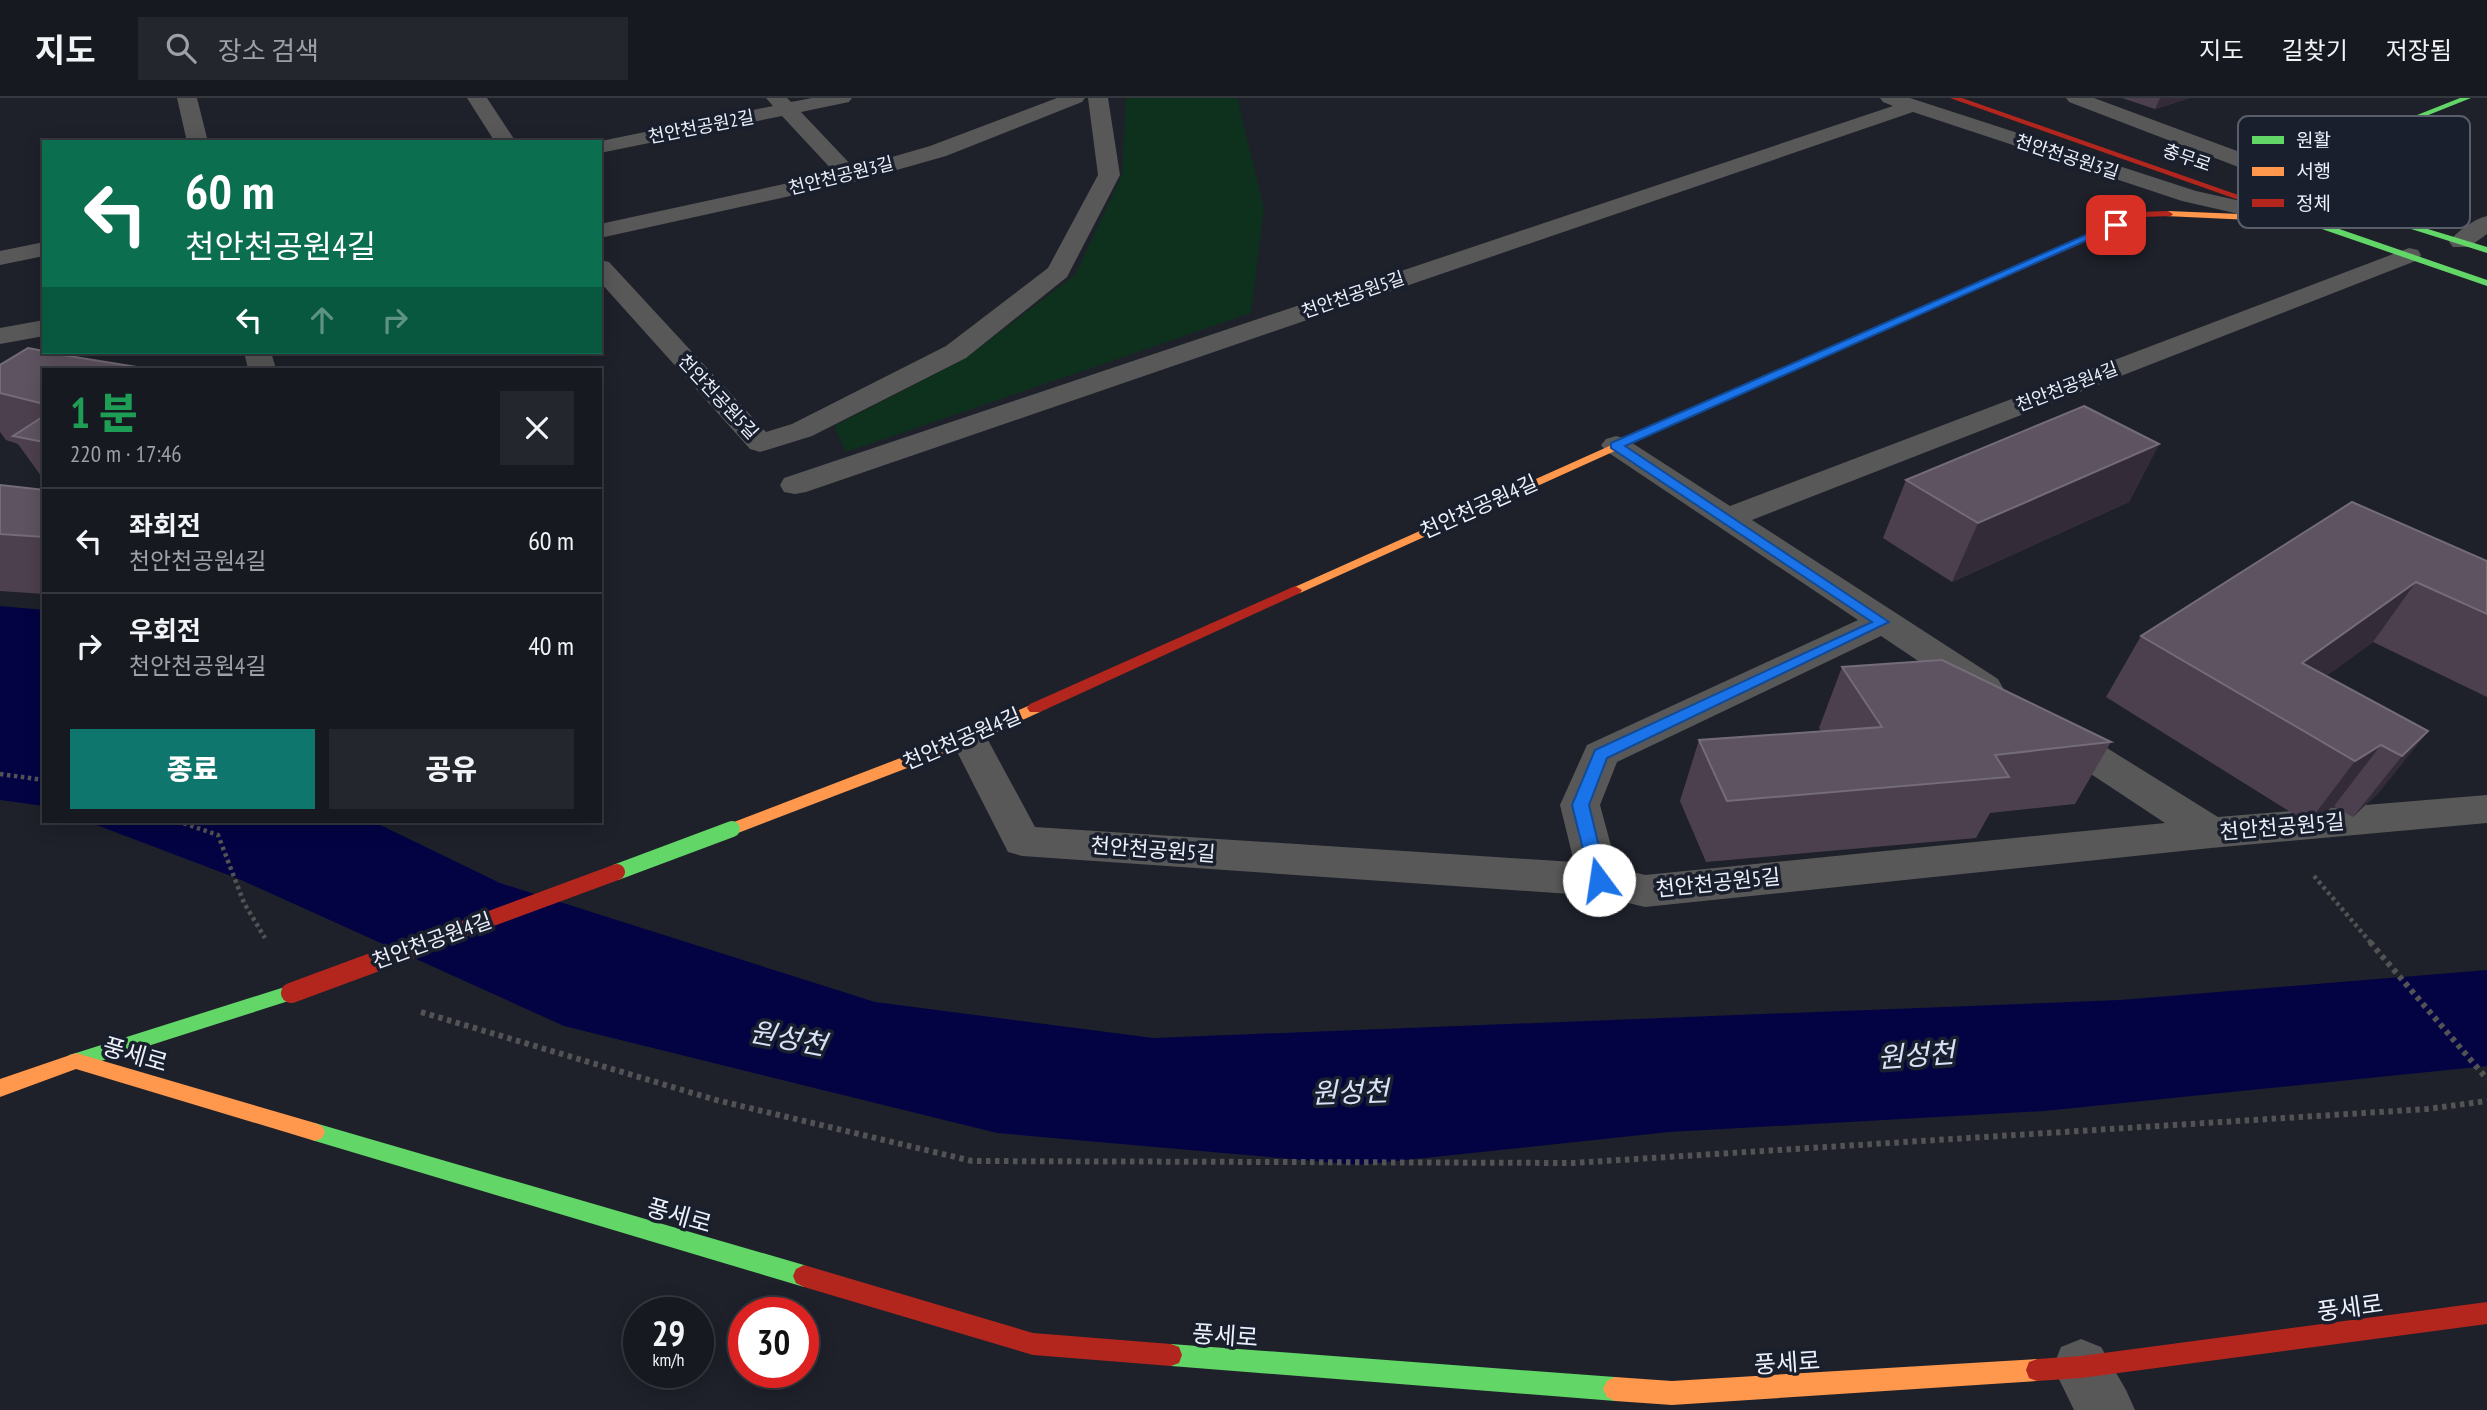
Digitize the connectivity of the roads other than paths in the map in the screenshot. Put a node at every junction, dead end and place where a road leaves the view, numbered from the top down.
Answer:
1 (187, 98) edge
2 (477, 98) edge
3 (842, 98) edge
4 (1075, 98) edge
5 (1098, 98) edge
6 (1954, 98) edge
7 (2076, 98) edge
8 (2467, 98) edge
9 (1901, 102) edge
10 (782, 104) edge
11 (2421, 116) edge
12 (198, 140) edge
13 (505, 140) edge
14 (2146, 142) dead end
15 (602, 147) edge
16 (2238, 159) edge
17 (2238, 174) edge
18 (849, 176) junction
19 (2127, 177) junction
20 (2238, 195) edge
21 (2238, 207) edge
22 (2141, 214) junction
23 (2238, 216) edge
24 (2487, 223) edge
25 (2335, 228) edge
26 (2417, 228) edge
27 (602, 231) edge
28 (2461, 242) junction
29 (42, 249) edge
30 (2487, 250) edge
31 (2409, 255) junction
32 (0, 258) edge
33 (602, 269) edge
34 (2487, 283) edge
35 (42, 328) edge
36 (0, 336) edge
37 (1616, 445) junction
38 (795, 485) dead end
39 (1725, 519) junction
40 (1882, 622) junction
41 (969, 738) junction
42 (2487, 809) edge
43 (2211, 833) junction
44 (1599, 880) junction
45 (76, 1062) junction
46 (0, 1088) edge
47 (2487, 1313) edge
48 (2093, 1388) edge

1 - 12 street
2 - 13 street
3 - 10 street, 천안천공원2길
4 - 18 street, 천안천공원3길
5 - 33 street, 천안천공원5길
6 - 20 street, 충무로
7 - 16 street
8 - 11 street
9 - 19 street, 천안천공원3길
9 - 38 street, 천안천공원5길
10 - 15 street, 천안천공원2길
10 - 18 street
14 - 17 street, 충무로
18 - 27 street, 천안천공원3길
19 - 21 street, 천안천공원3길
19 - 22 street
22 - 23 street
22 - 37 street, 천안천공원4길
24 - 28 street
25 - 31 street, 충무로
26 - 28 street, 충무로
28 - 30 street, 충무로
29 - 32 street
31 - 34 street, 충무로
31 - 39 street, 천안천공원4길
35 - 36 street
37 - 39 street
37 - 41 street, 천안천공원4길
39 - 40 street
40 - 43 street
40 - 44 street
41 - 44 street, 천안천공원5길
41 - 45 street, 천안천공원4길, bridge
42 - 43 street, 천안천공원5길
43 - 44 street, 천안천공원5길
45 - 46 street, 풍세로
45 - 48 street, 풍세로
47 - 48 street, 풍세로

